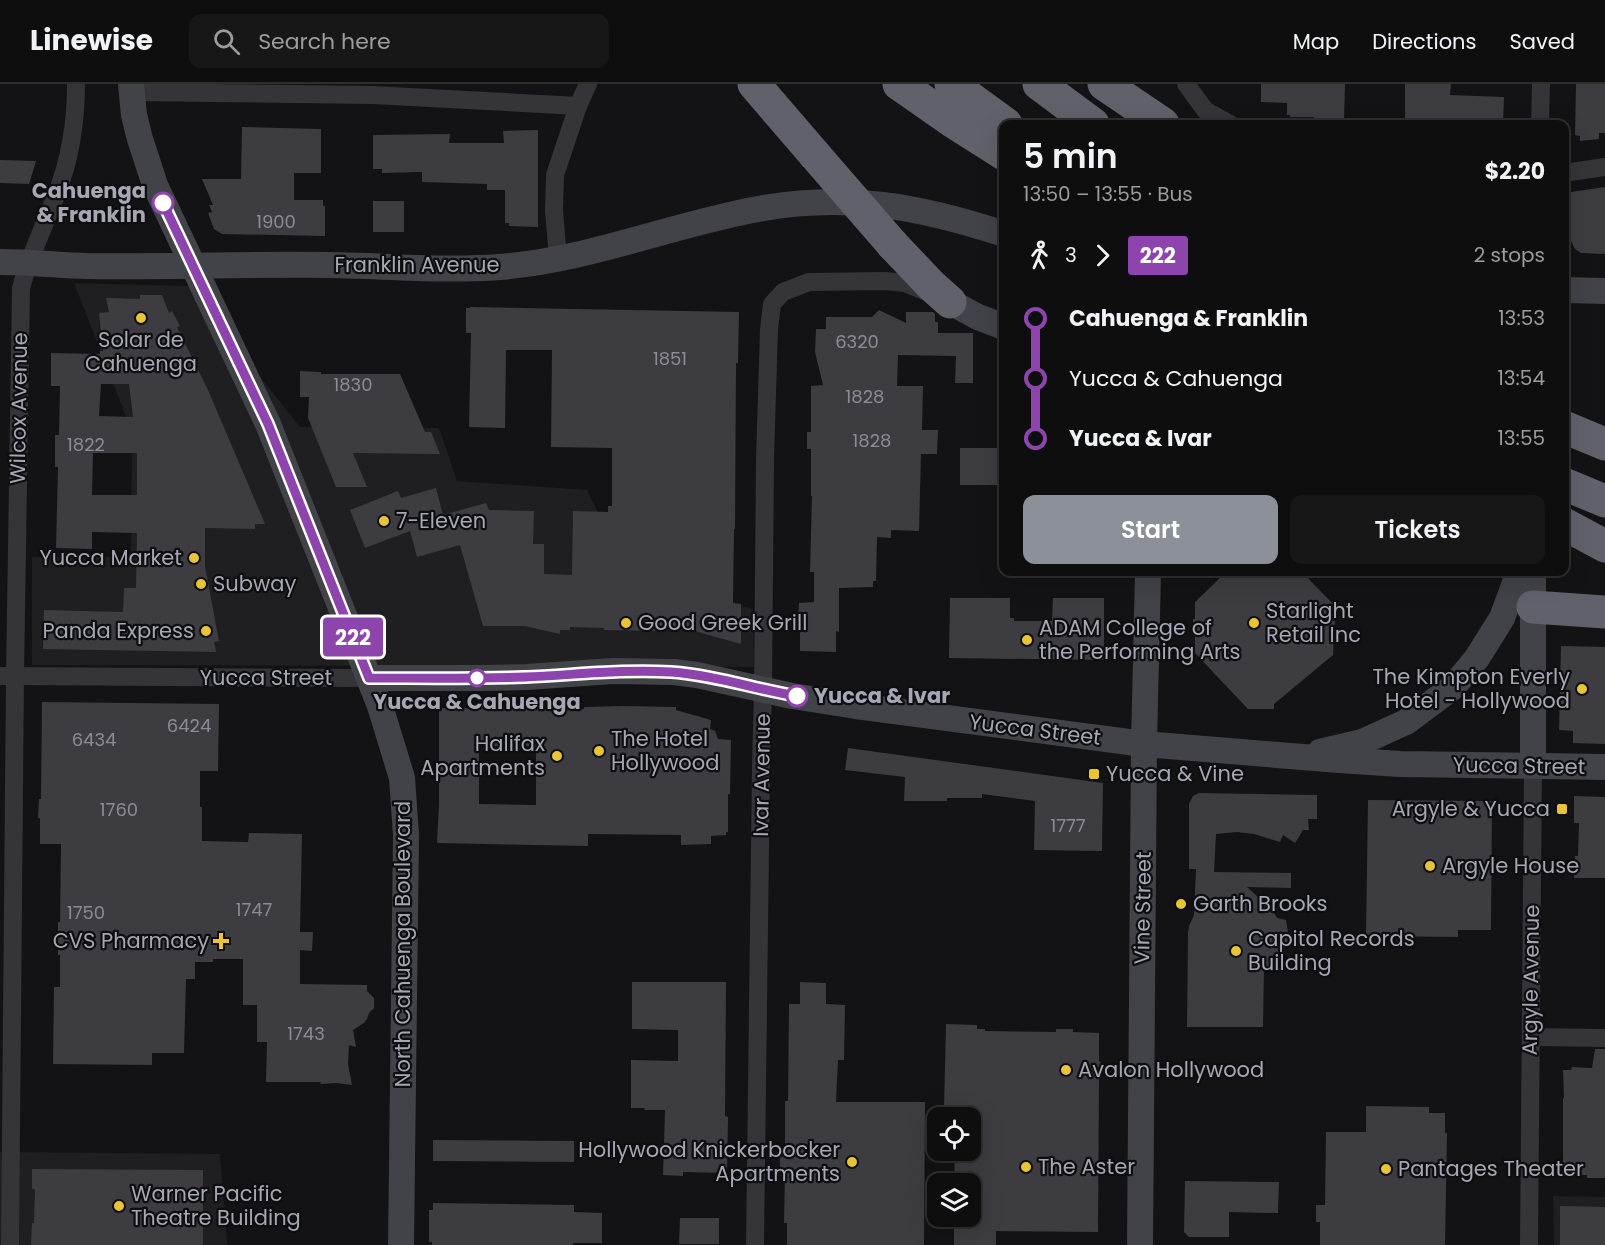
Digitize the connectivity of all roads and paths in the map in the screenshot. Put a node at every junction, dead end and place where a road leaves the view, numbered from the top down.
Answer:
1 (76, 84) edge
2 (588, 84) edge
3 (754, 84) edge
4 (899, 84) edge
5 (951, 84) edge
6 (1039, 84) edge
7 (1104, 84) edge
8 (1186, 84) edge
9 (1541, 84) edge
10 (131, 88) edge
11 (374, 90) edge
12 (578, 106) junction
13 (1000, 120) edge
14 (1088, 120) edge
15 (1157, 120) edge
16 (1223, 120) edge
17 (1540, 120) edge
18 (999, 151) edge
19 (1605, 167) edge
20 (1569, 172) edge
21 (999, 232) edge
22 (558, 258) junction
23 (0, 262) edge
24 (28, 262) junction
25 (193, 265) junction
26 (1569, 290) edge
27 (1605, 291) edge
28 (950, 302) junction
29 (999, 325) edge
30 (1569, 429) edge
31 (1605, 444) edge
32 (1569, 486) edge
33 (1605, 501) edge
34 (1569, 527) edge
35 (1605, 546) edge
36 (1148, 576) edge
37 (1518, 576) edge
38 (1533, 576) edge
39 (1533, 607) junction
40 (1605, 612) edge
41 (7, 676) edge
42 (369, 678) junction
43 (764, 689) junction
44 (1144, 744) junction
45 (1267, 754) junction
46 (1533, 766) junction
47 (1605, 767) edge
48 (1531, 1037) junction
49 (1605, 1038) edge
50 (10, 1245) edge
51 (401, 1245) edge
52 (755, 1245) edge
53 (1140, 1245) edge
54 (1529, 1245) edge

1 - 24 street, Wilcox Avenue
2 - 12 street
3 - 28 highway, bridge
4 - 18 highway
5 - 13 highway
6 - 14 highway
7 - 15 highway
8 - 16 street
9 - 17 street
10 - 11 street
10 - 25 main road, North Cahuenga Boulevard
11 - 12 street
12 - 22 street
19 - 20 street
21 - 22 main road, Franklin Avenue
22 - 25 main road, Franklin Avenue
23 - 24 main road, Franklin Avenue
24 - 25 main road, Franklin Avenue
24 - 41 street, Wilcox Avenue
25 - 42 main road, North Cahuenga Boulevard
26 - 27 main road
28 - 29 main road
28 - 43 street, Ivar Avenue
30 - 31 highway
32 - 33 highway
34 - 35 highway
36 - 44 main road, Vine Street
37 - 45 main road
38 - 39 main road, Argyle Avenue
39 - 40 highway
39 - 46 main road, Argyle Avenue
41 - 42 street, Yucca Street
41 - 50 street, Wilcox Avenue
42 - 43 main road, Yucca Street
42 - 51 main road, North Cahuenga Boulevard
43 - 44 main road, Yucca Street
43 - 52 street, Ivar Avenue
44 - 45 main road, Yucca Street
44 - 53 main road, Vine Street
45 - 46 main road, Yucca Street
46 - 47 main road, Yucca Street
46 - 48 street, Argyle Avenue
48 - 49 street
48 - 54 street, Argyle Avenue

